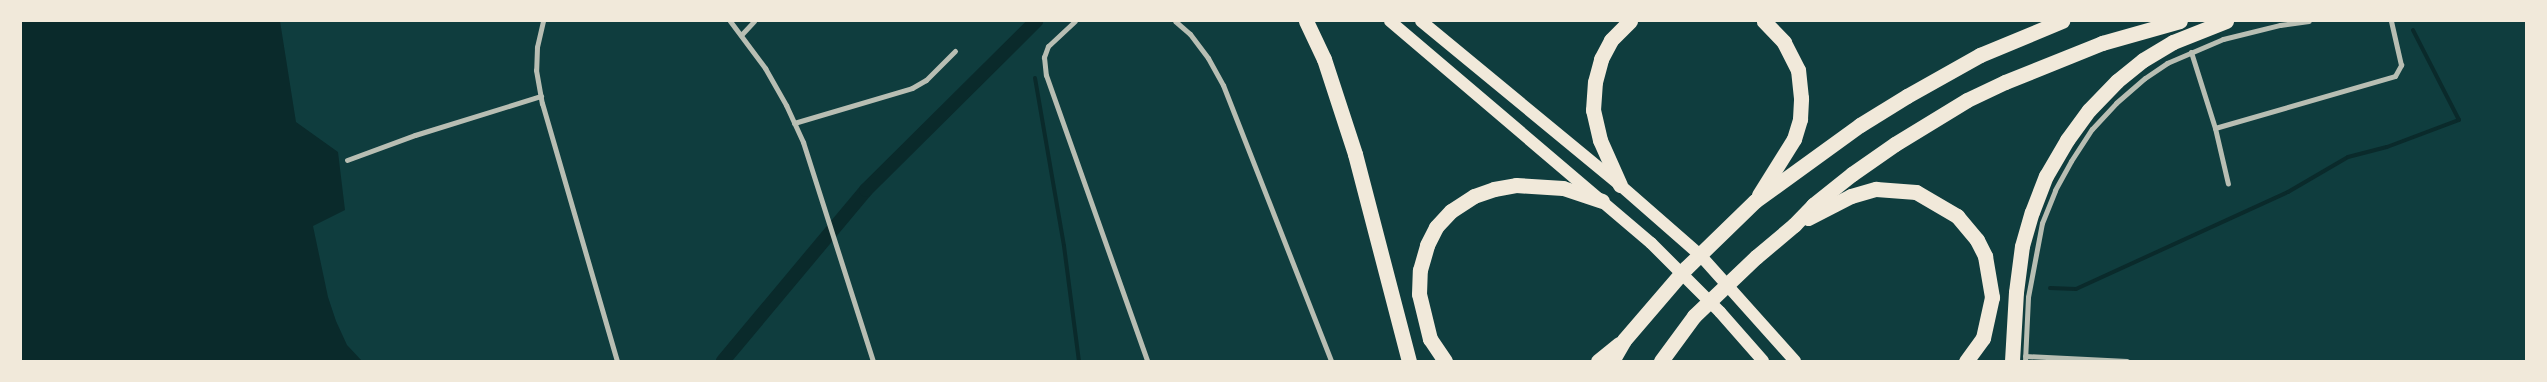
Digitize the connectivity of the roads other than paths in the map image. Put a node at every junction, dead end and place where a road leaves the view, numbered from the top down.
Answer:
1 (543, 21) edge
2 (730, 21) edge
3 (754, 21) edge
4 (1075, 21) edge
5 (1175, 21) edge
6 (1306, 21) edge
7 (1390, 21) edge
8 (1421, 21) edge
9 (1630, 21) edge
10 (1764, 21) edge
11 (2062, 21) edge
12 (2180, 21) edge
13 (2226, 21) edge
14 (2309, 21) edge
15 (2391, 21) edge
16 (742, 34) junction
17 (955, 51) dead end
18 (2191, 52) junction
19 (541, 96) junction
20 (794, 123) junction
21 (2215, 128) junction
22 (347, 160) dead end
23 (1620, 184) junction
24 (2228, 184) dead end
25 (1602, 201) junction
26 (1755, 201) junction
27 (1794, 225) junction
28 (1624, 340) junction
29 (1968, 359) edge
30 (2021, 359) edge
31 (617, 361) edge
32 (873, 361) edge
33 (1147, 361) edge
34 (1331, 361) edge
35 (1409, 361) edge
36 (1445, 361) edge
37 (1598, 361) edge
38 (1612, 361) edge
39 (1661, 361) edge
40 (1763, 361) edge
41 (1796, 361) edge
42 (2127, 361) edge

1 - 19 street
2 - 16 street
3 - 16 street
4 - 33 street
5 - 34 street
6 - 35 highway
7 - 25 main road
8 - 23 main road
9 - 23 highway
10 - 26 highway
11 - 26 highway
12 - 27 highway
13 - 30 highway
14 - 18 street
15 - 21 street
16 - 20 street
17 - 20 street
18 - 21 street
18 - 30 street
19 - 22 street
19 - 31 street
20 - 32 street
21 - 24 street
23 - 41 main road
25 - 36 highway
25 - 40 main road
26 - 28 highway
27 - 29 highway
27 - 39 highway
28 - 37 highway
28 - 38 highway
30 - 42 street

